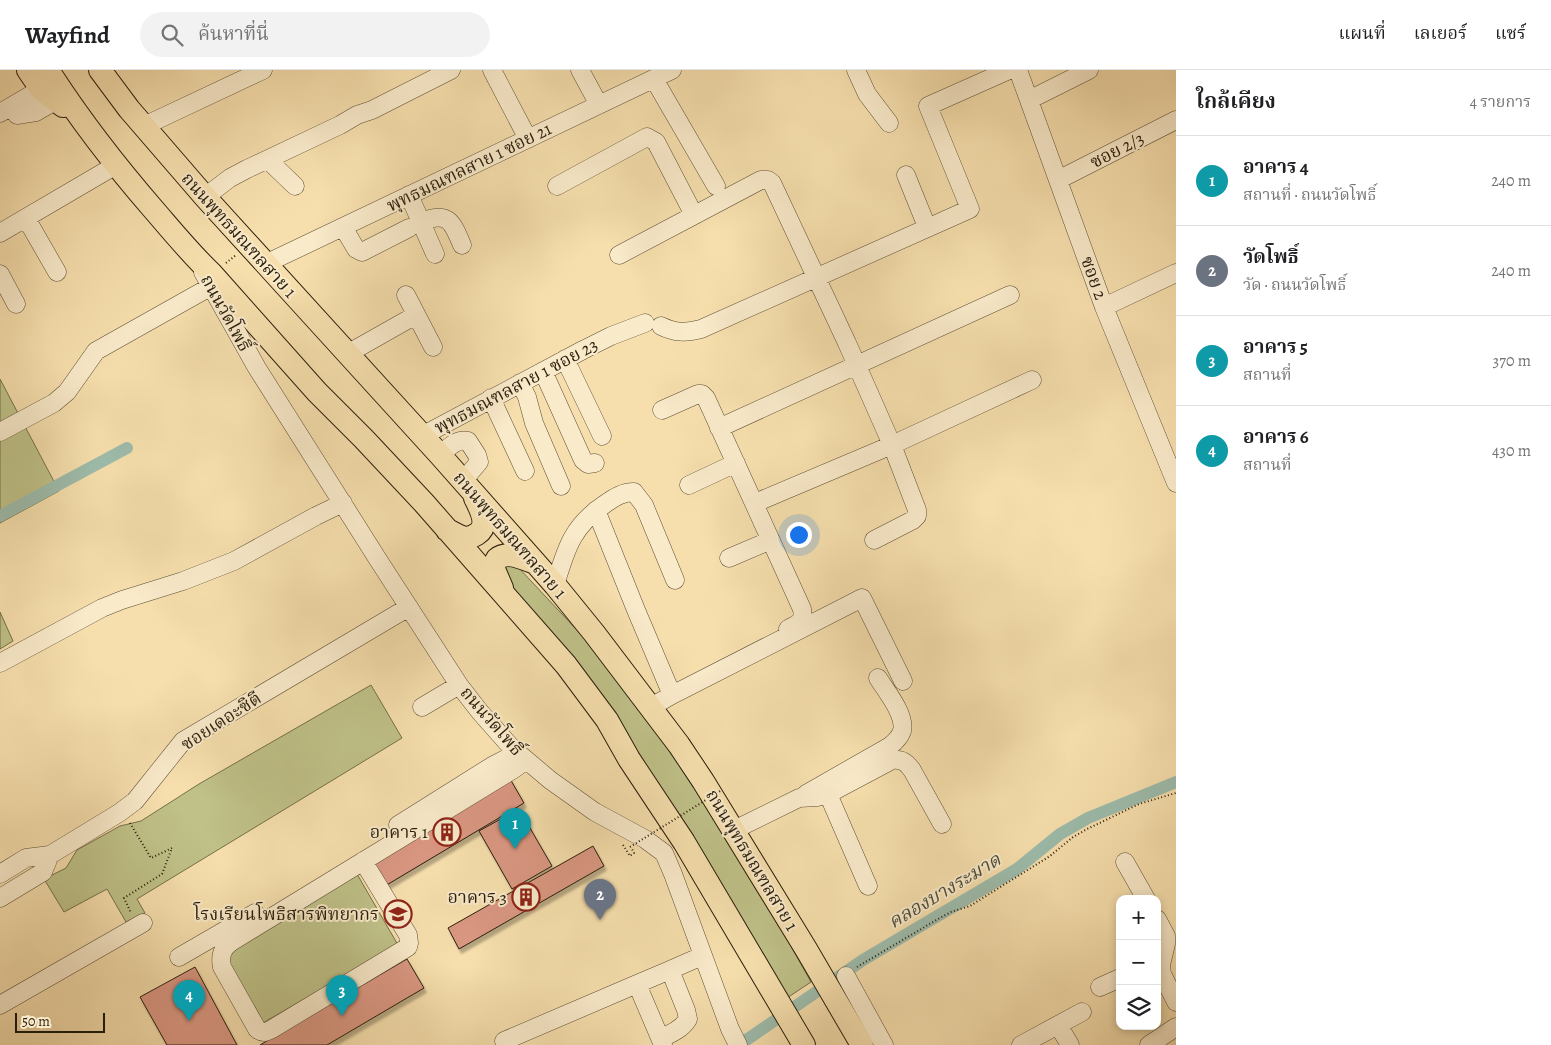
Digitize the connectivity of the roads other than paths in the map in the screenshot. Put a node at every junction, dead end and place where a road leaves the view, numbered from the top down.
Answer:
1 (28, 70) edge
2 (100, 70) edge
3 (264, 70) edge
4 (451, 70) edge
5 (492, 70) edge
6 (580, 70) edge
7 (672, 70) edge
8 (856, 70) edge
9 (1010, 70) edge
10 (1018, 70) edge
11 (1089, 70) edge
12 (654, 79) junction
13 (113, 80) edge
14 (48, 86) edge
15 (1029, 100) junction
16 (599, 105) junction
17 (8, 114) edge
18 (1176, 120) edge
19 (81, 121) junction
20 (889, 124) dead end
21 (144, 126) junction
22 (528, 139) junction
23 (268, 160) junction
24 (116, 165) junction
25 (906, 175) dead end
26 (1058, 180) junction
27 (295, 186) dead end
28 (557, 186) dead end
29 (716, 186) dead end
30 (409, 195) junction
31 (205, 197) junction
32 (694, 215) junction
33 (26, 218) junction
34 (415, 225) junction
35 (343, 227) junction
36 (927, 227) junction
37 (0, 233) edge
38 (462, 245) dead end
39 (435, 254) dead end
40 (619, 255) dead end
41 (265, 264) junction
42 (57, 272) dead end
43 (1176, 273) edge
44 (0, 274) edge
45 (816, 278) junction
46 (211, 281) junction
47 (406, 295) dead end
48 (1010, 295) dead end
49 (16, 304) dead end
50 (1104, 307) junction
51 (416, 314) junction
52 (433, 347) dead end
53 (281, 352) junction
54 (347, 354) junction
55 (565, 359) junction
56 (857, 365) junction
57 (257, 368) junction
58 (543, 371) junction
59 (1032, 380) dead end
60 (520, 383) junction
61 (491, 398) junction
62 (662, 410) dead end
63 (719, 428) junction
64 (0, 432) edge
65 (422, 436) junction
66 (602, 436) dead end
67 (892, 445) junction
68 (440, 455) junction
69 (595, 463) dead end
70 (736, 463) junction
71 (525, 470) dead end
72 (1176, 484) edge
73 (689, 485) dead end
74 (467, 486) junction
75 (561, 486) dead end
76 (342, 503) junction
77 (755, 503) junction
78 (596, 510) junction
79 (447, 530) junction
80 (771, 540) junction
81 (874, 540) dead end
82 (729, 558) dead end
83 (535, 563) junction
84 (675, 580) dead end
85 (555, 585) junction
86 (506, 595) junction
87 (409, 607) junction
88 (777, 636) dead end
89 (0, 662) edge
90 (878, 678) dead end
91 (903, 681) dead end
92 (459, 685) junction
93 (672, 695) junction
94 (422, 707) dead end
95 (651, 707) junction
96 (521, 756) junction
97 (828, 794) junction
98 (799, 798) junction
99 (942, 824) dead end
100 (734, 830) junction
101 (684, 842) junction
102 (664, 853) junction
103 (50, 855) junction
104 (363, 861) junction
105 (1125, 862) dead end
106 (0, 874) edge
107 (868, 886) dead end
108 (1144, 895) edge
109 (0, 898) edge
110 (141, 925) road end
111 (1161, 927) edge
112 (702, 956) junction
113 (179, 957) dead end
114 (1161, 959) edge
115 (670, 970) junction
116 (1161, 971) edge
117 (846, 976) road end
118 (1116, 980) edge
119 (636, 984) junction
120 (1100, 988) dead end
121 (1176, 1002) edge
122 (0, 1005) edge
123 (1082, 1012) dead end
124 (1058, 1025) junction
125 (1176, 1027) edge
126 (734, 1037) edge
127 (504, 1041) dead end
128 (662, 1042) edge
129 (804, 1045) edge
130 (862, 1045) edge
131 (884, 1045) edge
132 (1020, 1045) edge
133 (1070, 1045) edge
134 (1148, 1045) edge

1 - 14 main road
2 - 13 main road, ถนนพุทธมณฑลสาย 1
3 - 21 street
4 - 23 street
5 - 22 street
6 - 16 street
7 - 12 street, พุทธมณฑลสาย 1 ซอย 21
8 - 20 street
9 - 36 street
10 - 15 street, ซอย 2
11 - 15 street
12 - 16 street, พุทธมณฑลสาย 1 ซอย 21
12 - 29 street
13 - 21 main road, ถนนพุทธมณฑลสาย 1
14 - 17 street
14 - 19 main road
14 - 19 main road
15 - 26 street, ซอย 2
16 - 22 street, พุทธมณฑลสาย 1 ซอย 21
18 - 26 street, ซอย 2/3
19 - 24 main road
21 - 31 main road, ถนนพุทธมณฑลสาย 1
22 - 30 street, พุทธมณฑลสาย 1 ซอย 21
23 - 27 street
23 - 31 street
24 - 33 street
24 - 46 main road
25 - 36 street
26 - 50 street, ซอย 2
28 - 32 street
30 - 34 street
30 - 35 street, พุทธมณฑลสาย 1 ซอย 21
31 - 41 main road, ถนนพุทธมณฑลสาย 1
32 - 40 street
32 - 45 street
33 - 37 street
33 - 42 street
34 - 35 street
34 - 38 street
34 - 39 street
35 - 41 street, พุทธมณฑลสาย 1 ซอย 21
36 - 45 street
41 - 54 main road, ถนนพุทธมณฑลสาย 1
43 - 50 street
44 - 49 street
45 - 55 street, พุทธมณฑลสาย 1 ซอย 23
45 - 56 street
46 - 53 main road
46 - 57 street, ถนนวัดโพธิ์
46 - 64 street
47 - 51 street
48 - 56 street
50 - 72 street, ซอย 2
51 - 52 street
51 - 54 street
53 - 57 street, ถนนวัดโพธิ์
53 - 79 main road
54 - 65 main road, ถนนพุทธมณฑลสาย 1
55 - 58 street, พุทธมณฑลสาย 1 ซอย 23
55 - 66 street
56 - 63 street
56 - 67 street
57 - 76 street, ถนนวัดโพธิ์
58 - 60 street, พุทธมณฑลสาย 1 ซอย 23
58 - 69 street
59 - 67 street
60 - 61 street, พุทธมณฑลสาย 1 ซอย 23
60 - 75 street
61 - 65 street, พุทธมณฑลสาย 1 ซอย 23
61 - 71 street
62 - 63 street
63 - 70 street
65 - 68 main road, ถนนพุทธมณฑลสาย 1
67 - 77 street
67 - 81 street
68 - 74 main road, ถนนพุทธมณฑลสาย 1
68 - 74 street
70 - 73 street
70 - 77 street
74 - 79 main road
74 - 83 main road, ถนนพุทธมณฑลสาย 1
76 - 87 street, ถนนวัดโพธิ์
76 - 89 street
77 - 80 street
78 - 84 street
78 - 85 street
78 - 93 street
79 - 86 main road
80 - 82 street
80 - 88 street
83 - 85 main road, ถนนพุทธมณฑลสาย 1
83 - 86 main road
85 - 95 main road, ถนนพุทธมณฑลสาย 1
86 - 101 main road
87 - 92 street, ถนนวัดโพธิ์
87 - 103 street, ซอยเดอะซิตี
90 - 98 street
91 - 93 street
92 - 94 street
92 - 96 street, ถนนวัดโพธิ์
93 - 95 street
95 - 100 main road, ถนนพุทธมณฑลสาย 1
96 - 102 street, ถนนวัดโพธิ์
96 - 104 street
96 - 113 street
97 - 98 street
97 - 99 street
97 - 107 street
98 - 100 street
100 - 130 main road, ถนนพุทธมณฑลสาย 1
101 - 102 street
101 - 129 main road
102 - 112 street
103 - 106 street, ซอยเดอะซิตี
103 - 109 street, ซอยเดอะซิตี
104 - 104 street
105 - 108 street
110 - 122 street
111 - 114 street
112 - 115 street
112 - 126 street
115 - 119 street
115 - 128 street
116 - 121 street
117 - 131 street
118 - 120 street
119 - 127 street
119 - 128 street
123 - 124 street
124 - 132 street
124 - 133 street
125 - 134 street

